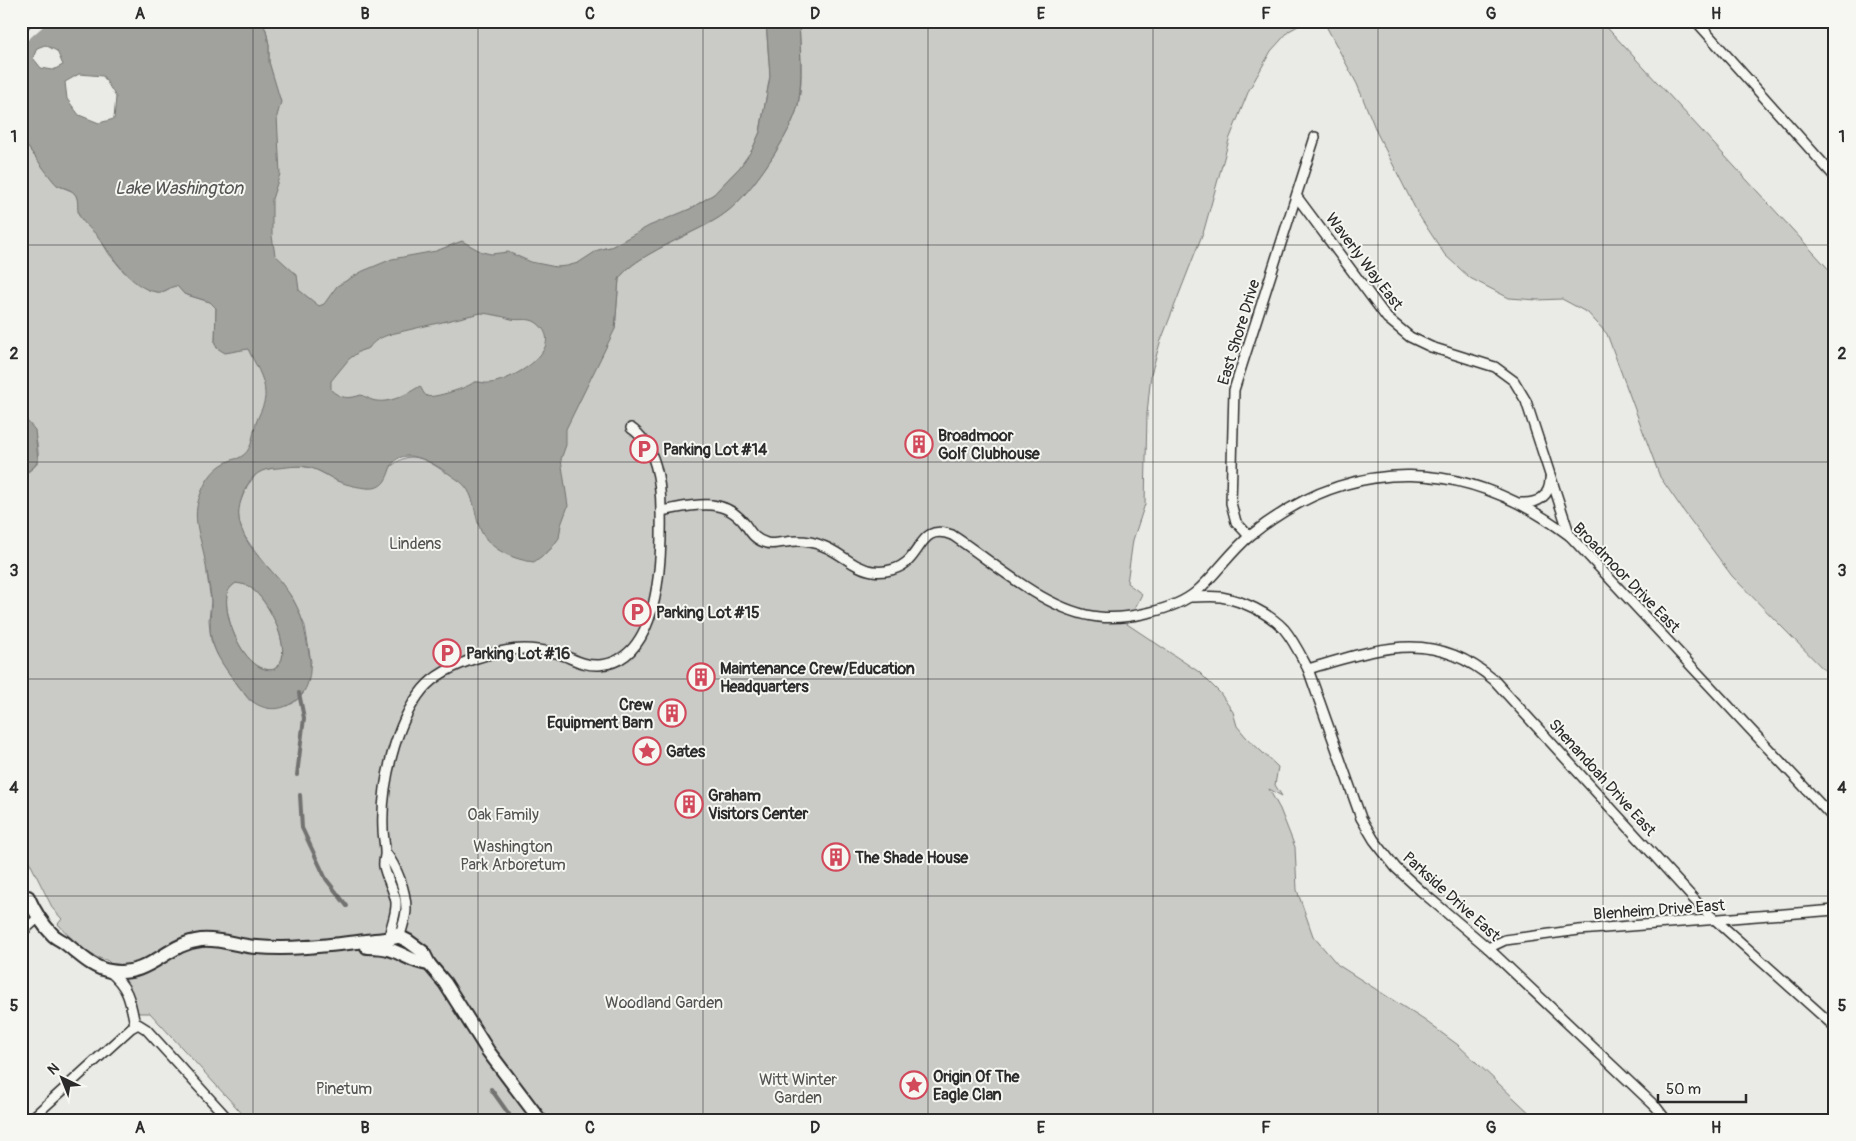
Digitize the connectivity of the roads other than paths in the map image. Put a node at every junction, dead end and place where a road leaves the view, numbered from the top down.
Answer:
1 (1696, 21) edge
2 (1315, 137) dead end
3 (1835, 177) edge
4 (1297, 196) junction
5 (632, 428) dead end
6 (1549, 474) junction
7 (1520, 503) junction
8 (661, 511) junction
9 (1249, 536) junction
10 (1570, 536) junction
11 (1190, 597) junction
12 (1308, 669) junction
13 (1835, 820) edge
14 (25, 893) edge
15 (1835, 910) edge
16 (39, 917) junction
17 (1716, 920) junction
18 (21, 933) edge
19 (392, 939) junction
20 (65, 942) junction
21 (1488, 948) junction
22 (108, 971) junction
23 (133, 1027) junction
24 (1835, 1027) edge
25 (30, 1120) edge
26 (229, 1120) edge
27 (540, 1120) edge
28 (1666, 1120) edge

1 - 3 street
2 - 4 street, East Shore Drive
4 - 6 street, Waverly Way East
4 - 9 street, East Shore Drive
5 - 8 street
6 - 7 street
6 - 10 street, Waverly Way East
7 - 9 street, Broadmoor Drive East
7 - 10 street, Broadmoor Drive East
8 - 11 street, Broadmoor Drive East
8 - 19 street
9 - 11 street, Broadmoor Drive East
10 - 13 street, Broadmoor Drive East
11 - 12 street, Parkside Drive East
12 - 17 street, Shenandoah Drive East
12 - 21 street, Parkside Drive East
14 - 16 main road
14 - 20 main road
15 - 17 street, Blenheim Drive East
16 - 18 street
16 - 20 main road
17 - 21 street, Blenheim Drive East
17 - 24 street, Shenandoah Drive East
19 - 22 main road
19 - 27 main road
20 - 22 main road
21 - 28 street, Parkside Drive East
22 - 23 street
23 - 25 street
23 - 26 street

